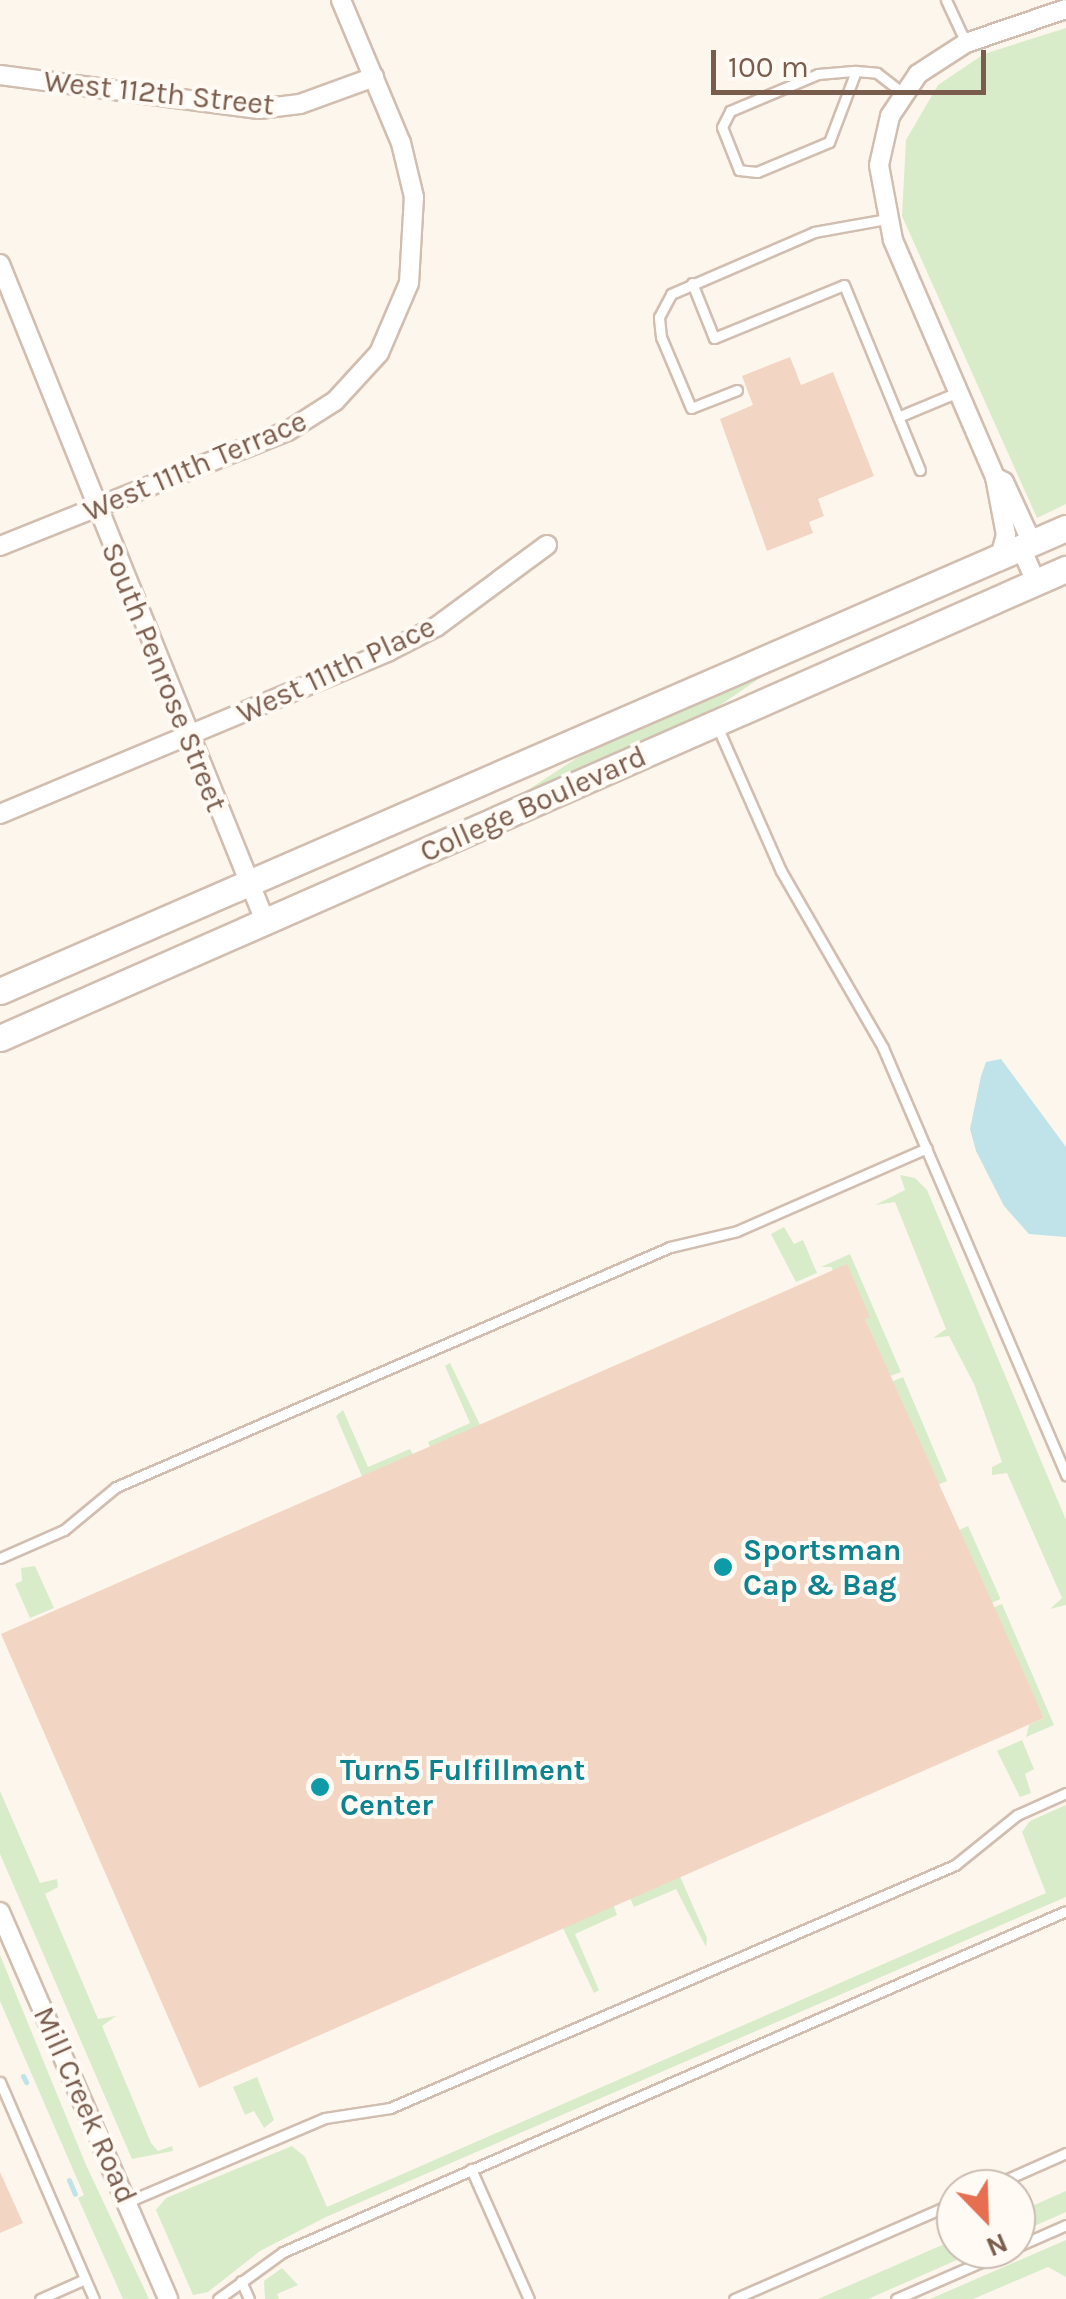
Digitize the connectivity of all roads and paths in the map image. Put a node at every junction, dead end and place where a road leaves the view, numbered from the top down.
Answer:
1 (341, 0) edge
2 (946, 0) edge
3 (1066, 9) edge
4 (966, 42) junction
5 (856, 71) junction
6 (0, 76) edge
7 (374, 77) junction
8 (903, 93) junction
9 (886, 218) junction
10 (2, 275) edge
11 (692, 284) junction
12 (738, 390) dead end
13 (958, 392) junction
14 (898, 417) junction
15 (920, 470) dead end
16 (994, 477) junction
17 (95, 510) junction
18 (1066, 528) edge
19 (546, 545) dead end
20 (0, 546) edge
21 (1017, 550) junction
22 (1066, 569) edge
23 (1036, 582) junction
24 (716, 723) junction
25 (189, 736) junction
26 (0, 814) edge
27 (249, 882) junction
28 (265, 921) junction
29 (0, 991) edge
30 (0, 1038) edge
31 (926, 1148) junction
32 (1066, 1476) edge
33 (0, 1558) edge
34 (1066, 1793) edge
35 (1066, 1911) edge
36 (0, 1912) edge
37 (0, 2082) edge
38 (1066, 2154) edge
39 (471, 2169) junction
40 (1031, 2169) edge
41 (127, 2202) junction
42 (936, 2211) edge
43 (1066, 2225) edge
44 (1036, 2238) edge
45 (965, 2269) edge
46 (86, 2279) junction
47 (241, 2281) junction
48 (40, 2299) edge
49 (94, 2299) edge
50 (168, 2299) edge
51 (218, 2299) edge
52 (249, 2299) edge
53 (529, 2299) edge
54 (734, 2299) edge
55 (896, 2299) edge

1 - 7 street, West 111th Terrace
2 - 4 lane
3 - 4 street
4 - 8 street
5 - 5 lane
5 - 8 lane
6 - 7 street, West 112th Street
7 - 17 street, West 111th Terrace
8 - 9 street
9 - 11 lane
9 - 13 street
10 - 17 street, South Penrose Street
11 - 12 lane
11 - 14 lane
13 - 14 lane
13 - 16 street
14 - 15 lane
16 - 21 street
16 - 21 street
17 - 20 street, West 111th Terrace
17 - 25 street, South Penrose Street
18 - 21 main road, College Boulevard
19 - 25 street, West 111th Place
21 - 23 street
21 - 27 main road, College Boulevard
22 - 23 main road, College Boulevard
23 - 24 main road, College Boulevard
24 - 28 main road, College Boulevard
24 - 31 lane
25 - 26 street, West 111th Place
25 - 27 street, South Penrose Street
27 - 28 street, South Penrose Street
27 - 29 main road, College Boulevard
28 - 30 main road, College Boulevard
31 - 32 lane
31 - 33 lane
34 - 41 lane
35 - 39 lane
36 - 41 street, Mill Creek Road
37 - 46 lane
38 - 40 lane
39 - 47 lane
39 - 53 lane
41 - 50 street, Mill Creek Road
42 - 54 lane
43 - 44 lane
45 - 55 lane
46 - 48 lane
46 - 49 lane
47 - 51 lane
47 - 52 lane

